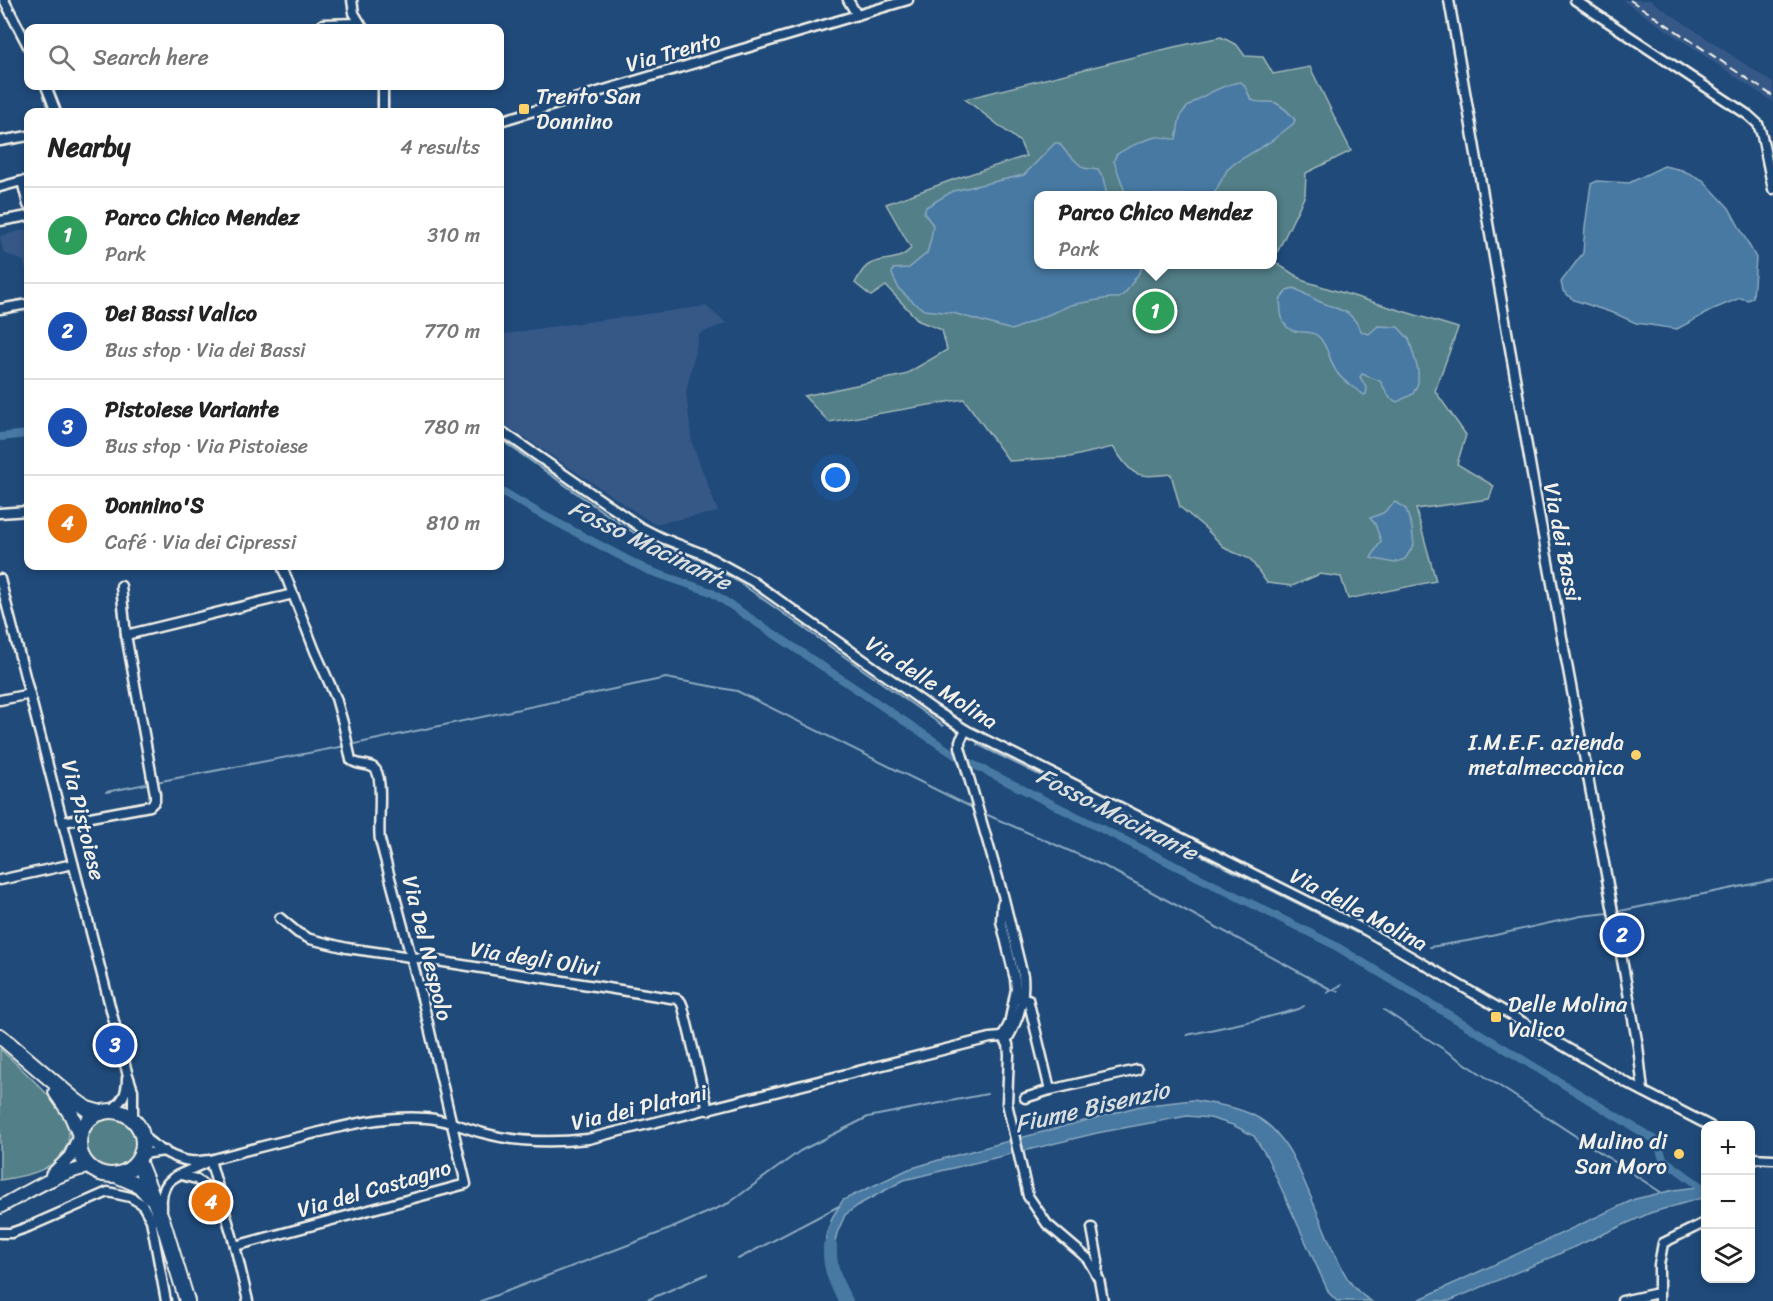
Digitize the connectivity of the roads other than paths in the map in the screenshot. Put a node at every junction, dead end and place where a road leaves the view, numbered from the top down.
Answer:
1 (4, 0) edge
2 (352, 0) edge
3 (848, 0) edge
4 (908, 0) edge
5 (1449, 0) edge
6 (1575, 0) edge
7 (857, 15) junction
8 (360, 24) edge
9 (24, 38) edge
10 (48, 90) edge
11 (383, 90) edge
12 (54, 108) edge
13 (384, 108) edge
14 (504, 120) edge
15 (24, 137) edge
16 (0, 141) edge
17 (0, 187) edge
18 (24, 189) edge
19 (1773, 189) edge
20 (24, 217) edge
21 (0, 221) edge
22 (24, 305) edge
23 (0, 309) edge
24 (504, 433) edge
25 (24, 511) edge
26 (0, 513) edge
27 (284, 570) edge
28 (0, 579) edge
29 (121, 586) dead end
30 (293, 594) junction
31 (126, 635) junction
32 (30, 694) junction
33 (0, 700) edge
34 (966, 730) junction
35 (63, 822) junction
36 (73, 864) junction
37 (0, 880) edge
38 (280, 918) dead end
39 (411, 957) junction
40 (1018, 998) junction
41 (0, 1036) edge
42 (1004, 1039) junction
43 (1137, 1070) dead end
44 (40, 1071) junction
45 (128, 1072) junction
46 (1050, 1090) junction
47 (1643, 1091) junction
48 (1025, 1098) dead end
49 (708, 1110) junction
50 (106, 1112) junction
51 (133, 1120) junction
52 (1702, 1121) edge
53 (451, 1123) junction
54 (141, 1135) junction
55 (79, 1136) junction
56 (165, 1151) junction
57 (1755, 1158) edge
58 (139, 1159) junction
59 (1773, 1159) edge
60 (210, 1160) junction
61 (88, 1167) junction
62 (116, 1175) junction
63 (178, 1175) junction
64 (45, 1181) junction
65 (221, 1198) junction
66 (154, 1203) junction
67 (0, 1207) edge
68 (163, 1222) junction
69 (1701, 1224) edge
70 (1092, 1228) dead end
71 (0, 1233) edge
72 (234, 1246) junction
73 (1097, 1274) junction
74 (1659, 1297) edge
75 (166, 1301) edge
76 (187, 1301) edge
77 (248, 1301) edge
78 (1103, 1301) edge
79 (1622, 1301) edge

1 - 9 street
2 - 8 street
3 - 7 street
4 - 7 street, Via Trento
5 - 47 street, Via dei Bassi
6 - 19 street
7 - 14 street, Via Trento
10 - 12 street
11 - 13 street
15 - 16 street
17 - 18 street
20 - 21 street
22 - 23 street
24 - 34 street, Via delle Molina
25 - 26 street
27 - 30 street
28 - 32 street, Via Pistoiese
29 - 31 street
30 - 31 street
30 - 39 street, Via Del Nespolo
31 - 35 street
32 - 33 street
32 - 35 street, Via Pistoiese
34 - 40 street
34 - 47 street, Via delle Molina
35 - 36 street, Via Pistoiese
36 - 37 street
36 - 45 street, Via Pistoiese
38 - 39 street, Via degli Olivi
39 - 49 street, Via degli Olivi
39 - 53 street, Via Del Nespolo
40 - 42 street
40 - 46 street
41 - 44 main road
42 - 49 street, Via dei Platani
42 - 73 street
43 - 46 street
44 - 50 main road
44 - 55 main road
45 - 50 street, Via Pistoiese
45 - 51 street, Via Pistoiese
46 - 48 street
47 - 52 street, Via delle Molina
49 - 53 street, Via dei Platani
50 - 51 main road
50 - 55 main road, Via Pistoiese
51 - 54 main road, Via Pistoiese
53 - 60 street, Via dei Platani
53 - 72 street, Via del Castagno
54 - 56 street, Via dei Platani
54 - 58 main road
55 - 61 main road
55 - 64 street
56 - 58 street
56 - 60 street, Via dei Platani
57 - 59 street
58 - 62 main road
58 - 66 main road
60 - 63 street, Via dei Platani
60 - 65 street
61 - 62 main road
61 - 64 street
62 - 66 main road
63 - 65 street
63 - 68 street, Via dei Platani
64 - 67 street
65 - 72 street
66 - 68 main road
68 - 76 main road
69 - 74 street
70 - 73 street
71 - 75 street
72 - 77 street
73 - 78 street
74 - 79 street

